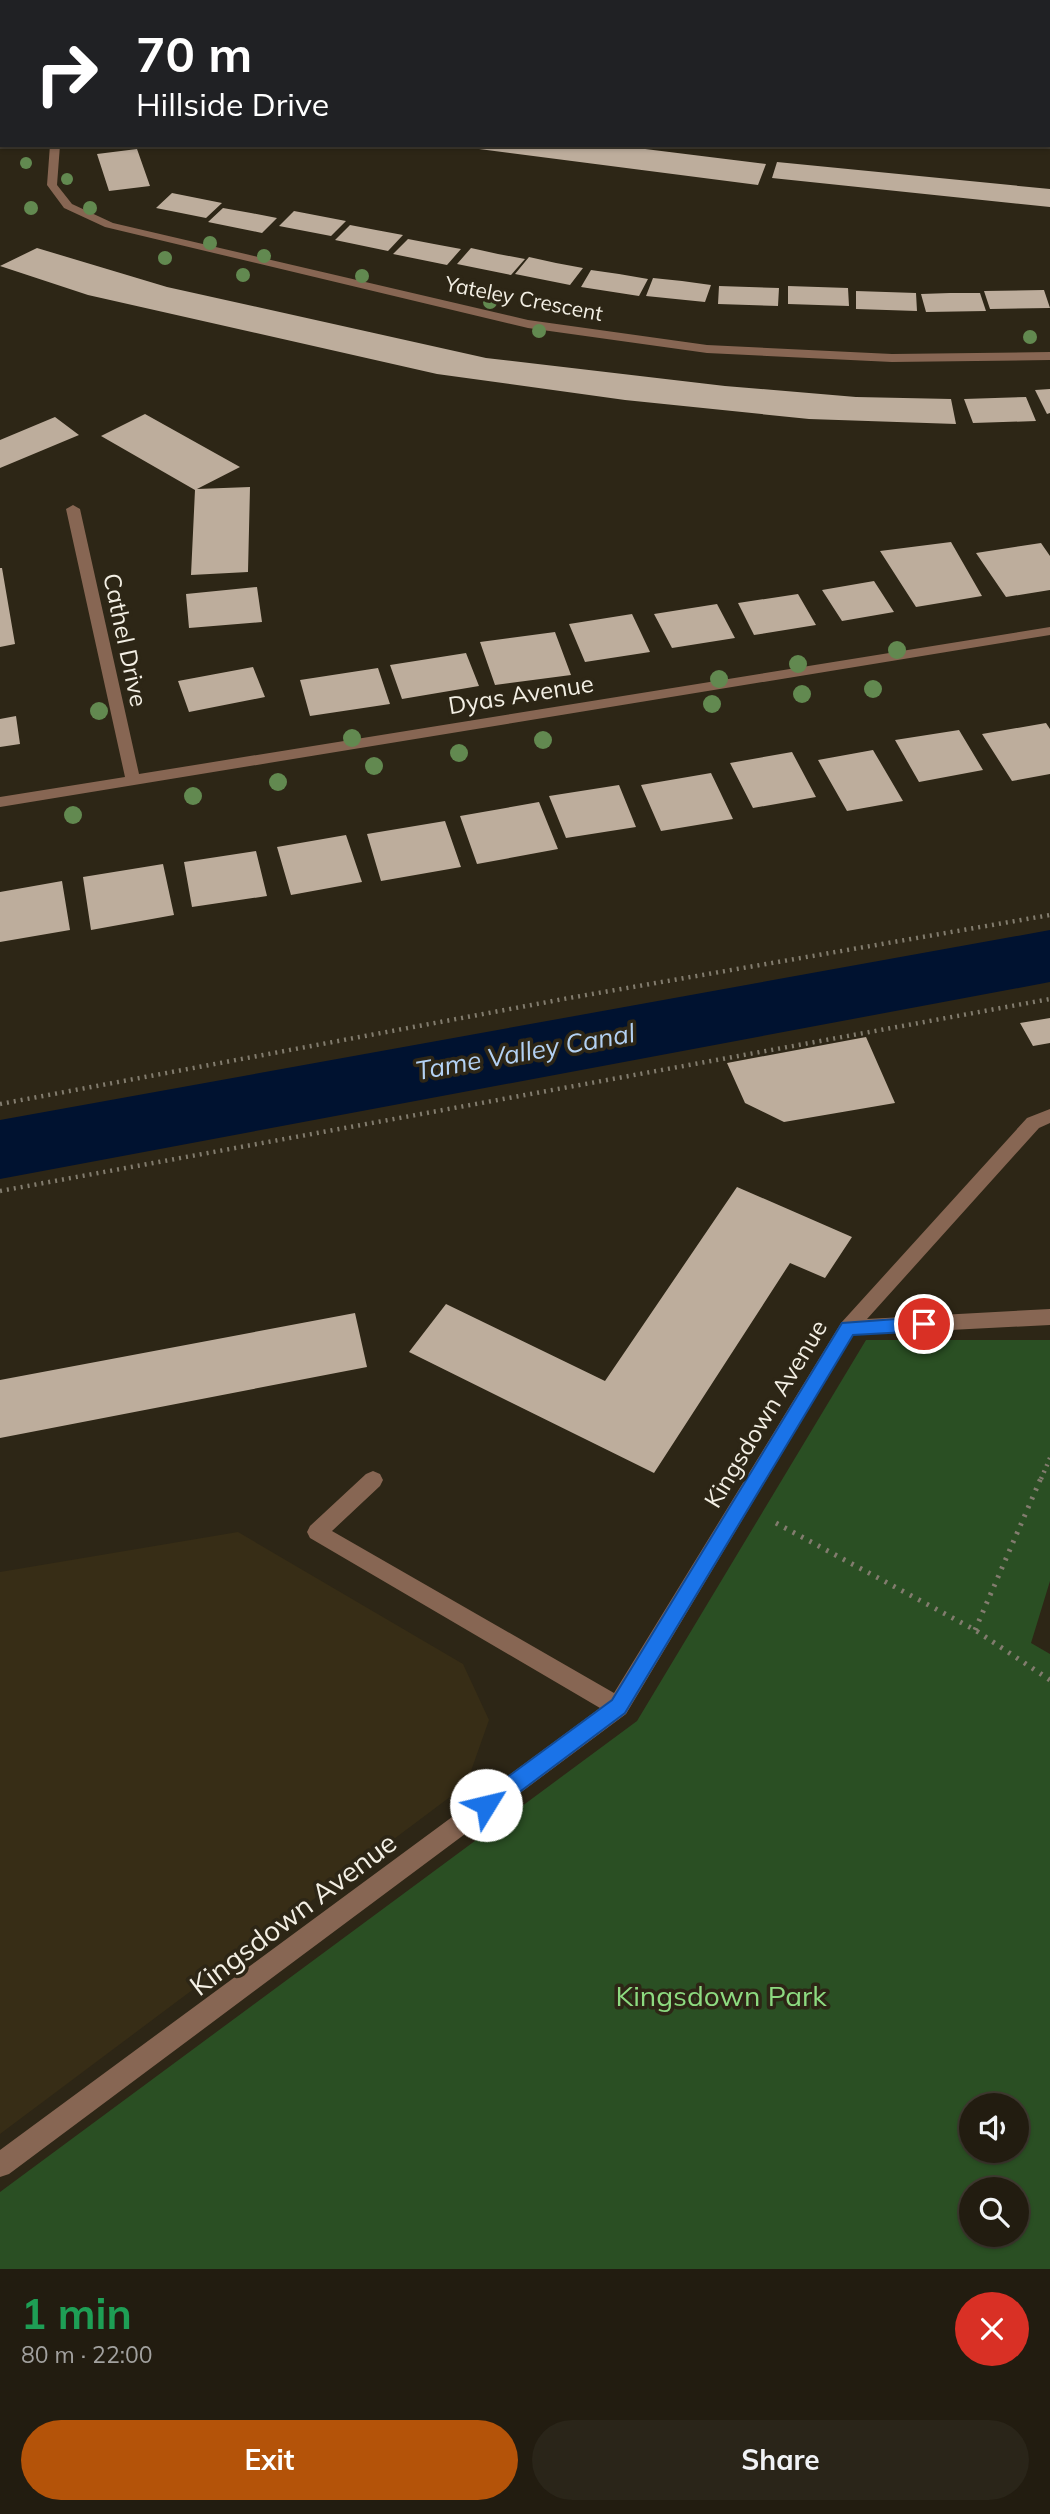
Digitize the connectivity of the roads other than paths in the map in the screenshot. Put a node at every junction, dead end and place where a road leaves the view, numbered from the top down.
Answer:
1 (55, 147) edge
2 (1050, 356) edge
3 (73, 509) dead end
4 (1050, 631) edge
5 (133, 781) junction
6 (0, 802) edge
7 (1050, 1116) edge
8 (1050, 1317) edge
9 (848, 1328) junction
10 (373, 1480) dead end
11 (618, 1707) junction
12 (0, 2165) edge

1 - 2 street, Yateley Crescent
3 - 5 street, Cathel Drive
4 - 5 street, Dyas Avenue
5 - 6 street, Dyas Avenue
7 - 9 street, Kingsdown Avenue
8 - 9 street
9 - 11 street, Kingsdown Avenue
10 - 11 street
11 - 12 street, Kingsdown Avenue

